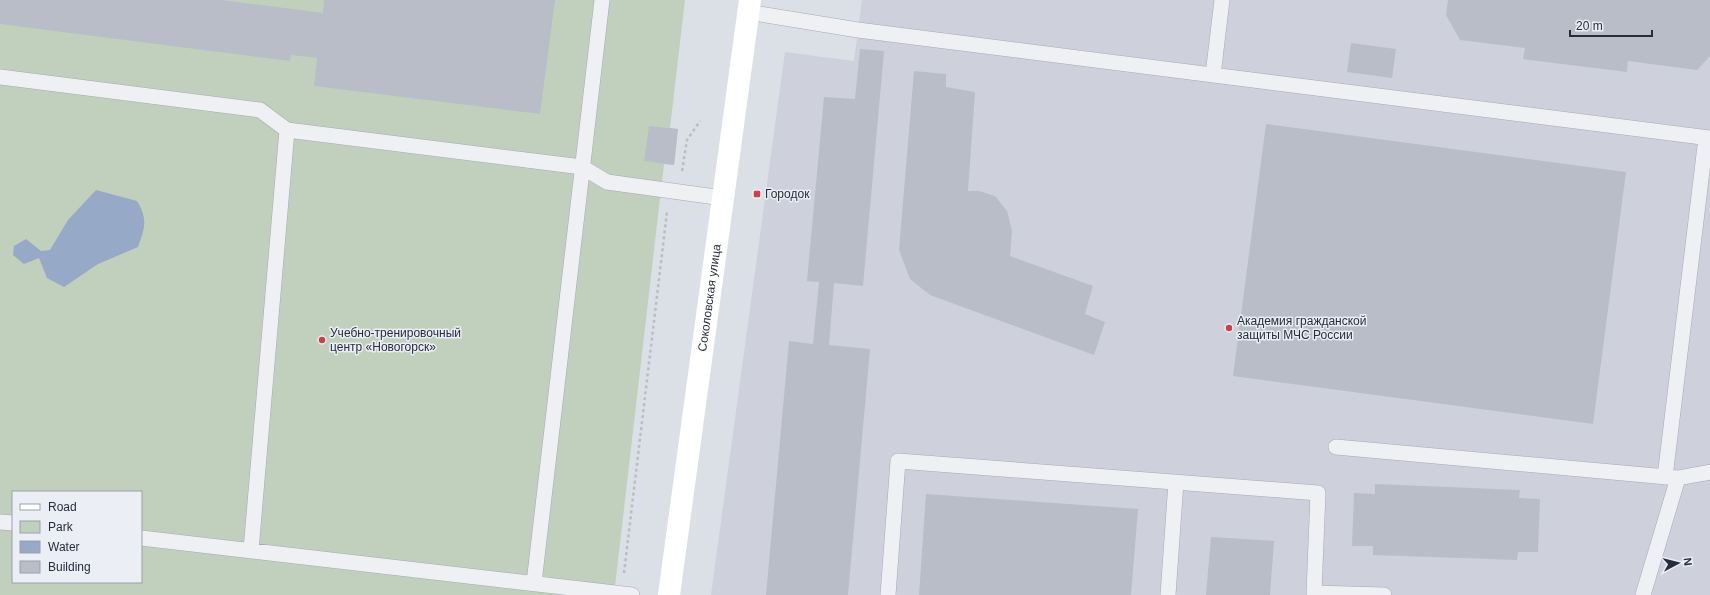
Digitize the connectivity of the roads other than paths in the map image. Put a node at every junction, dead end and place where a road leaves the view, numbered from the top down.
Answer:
1 (602, 0) edge
2 (1222, 0) edge
3 (749, 6) edge
4 (1213, 75) junction
5 (0, 77) edge
6 (286, 130) junction
7 (1708, 138) edge
8 (582, 167) junction
9 (723, 198) junction
10 (1336, 447) dead end
11 (1710, 472) edge
12 (1672, 478) junction
13 (1176, 482) junction
14 (0, 522) edge
15 (12, 523) edge
16 (142, 538) edge
17 (250, 550) junction
18 (534, 583) junction
19 (627, 594) edge
20 (1314, 594) edge
21 (669, 595) edge
22 (888, 595) edge
23 (1168, 595) edge
24 (1384, 595) edge
25 (1643, 595) edge

1 - 8 lane
2 - 4 lane
3 - 4 lane
3 - 9 street, Соколовская улица
4 - 7 lane
5 - 6 lane
6 - 8 lane
6 - 17 lane
7 - 12 lane
8 - 9 lane
8 - 18 lane
9 - 21 street, Соколовская улица
10 - 12 lane
11 - 12 lane
12 - 25 lane
13 - 20 lane
13 - 22 lane
13 - 23 lane
14 - 15 lane
16 - 17 lane
17 - 18 lane
18 - 19 lane
20 - 24 lane

